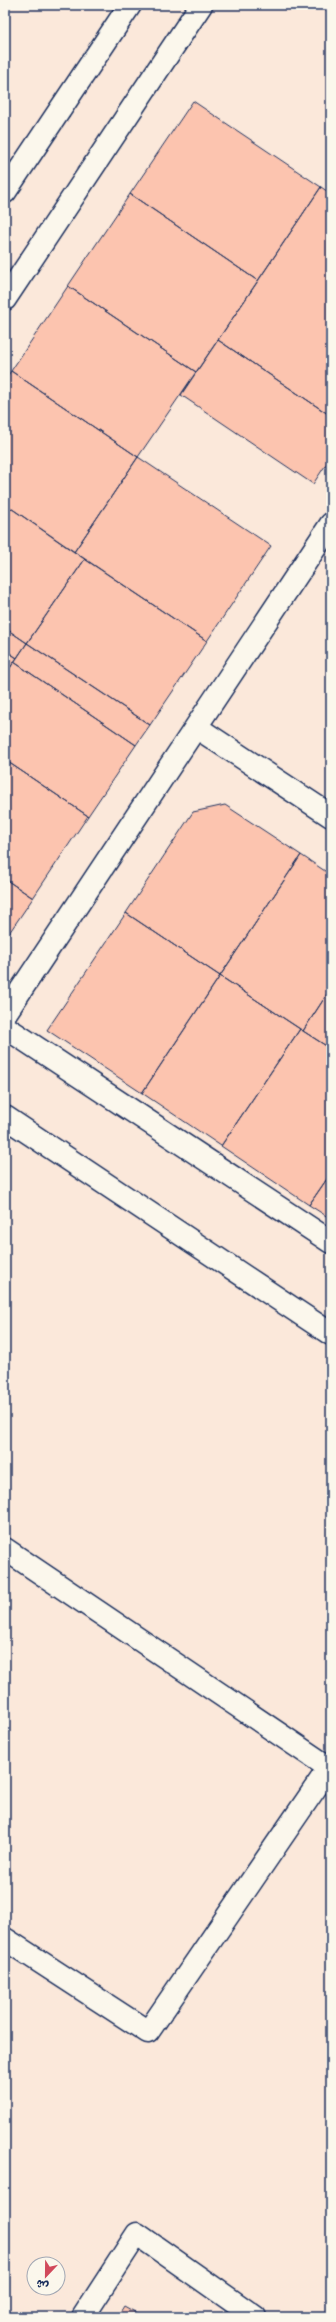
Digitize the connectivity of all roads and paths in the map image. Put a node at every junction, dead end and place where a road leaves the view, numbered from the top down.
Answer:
1 (130, 5) edge
2 (201, 5) edge
3 (5, 192) edge
4 (5, 299) edge
5 (331, 524) edge
6 (196, 727) junction
7 (331, 816) edge
8 (5, 1014) edge
9 (5, 1027) edge
10 (5, 1117) edge
11 (331, 1242) edge
12 (331, 1334) edge
13 (5, 1550) edge
14 (330, 1768) edge
15 (5, 1939) edge
16 (83, 2317) edge
17 (255, 2317) edge

1 - 3 street
2 - 4 street
5 - 6 street
6 - 7 street
6 - 8 street
9 - 11 street
10 - 12 street
13 - 14 street
14 - 15 street
16 - 17 street

